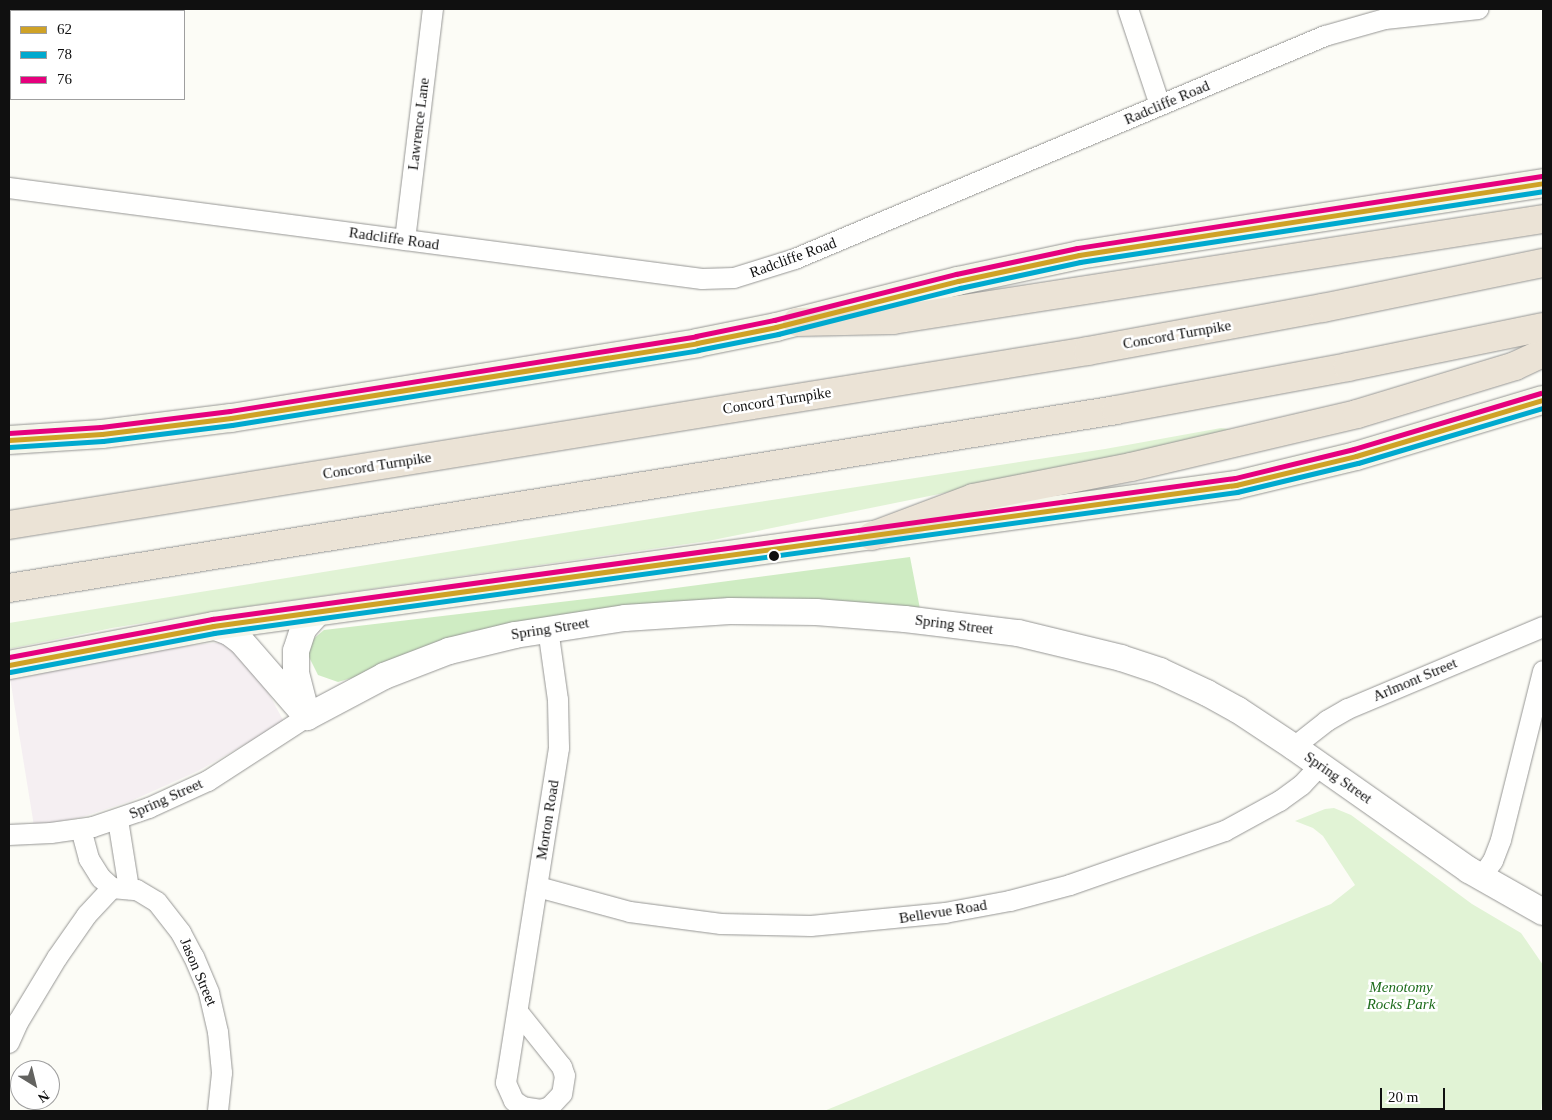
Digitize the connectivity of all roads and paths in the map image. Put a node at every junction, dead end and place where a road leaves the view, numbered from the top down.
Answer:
1 (433, 9) edge
2 (1128, 9) edge
3 (1478, 9) edge
4 (1160, 105) junction
5 (1543, 183) edge
6 (9, 188) edge
7 (1543, 219) edge
8 (405, 240) junction
9 (1543, 263) edge
10 (797, 322) junction
11 (1543, 327) edge
12 (1543, 353) edge
13 (1543, 400) edge
14 (9, 440) edge
15 (9, 525) edge
16 (872, 536) junction
17 (9, 588) edge
18 (320, 611) junction
19 (213, 626) junction
20 (1543, 627) edge
21 (548, 628) junction
22 (9, 665) edge
23 (1543, 671) edge
24 (308, 718) junction
25 (1294, 747) junction
26 (1320, 766) junction
27 (118, 820) junction
28 (81, 829) junction
29 (9, 835) edge
30 (1481, 878) junction
31 (538, 887) junction
32 (120, 889) junction
33 (1543, 912) edge
34 (518, 1012) dead end
35 (9, 1043) edge
36 (218, 1111) edge

1 - 8 street, Lawrence Lane
2 - 4 street
3 - 4 street, Radcliffe Road
4 - 8 street, Radcliffe Road
5 - 10 main road
6 - 8 street, Radcliffe Road
7 - 10 highway
9 - 15 highway, Concord Turnpike
10 - 14 main road
11 - 17 highway
12 - 16 highway
13 - 16 main road
16 - 18 main road
18 - 19 main road
18 - 24 street
19 - 22 main road
19 - 24 street
20 - 25 street, Arlmont Street
21 - 24 street, Spring Street
21 - 25 street, Spring Street
21 - 31 street, Morton Road
23 - 30 street
24 - 27 street, Spring Street
25 - 26 street, Spring Street
26 - 30 street, Spring Street
26 - 31 street, Bellevue Road
27 - 28 street, Spring Street
27 - 32 street
28 - 29 street, Spring Street
28 - 32 street, Jason Street
30 - 33 street, Spring Street
31 - 34 street, Morton Road
32 - 35 street
32 - 36 street, Jason Street

